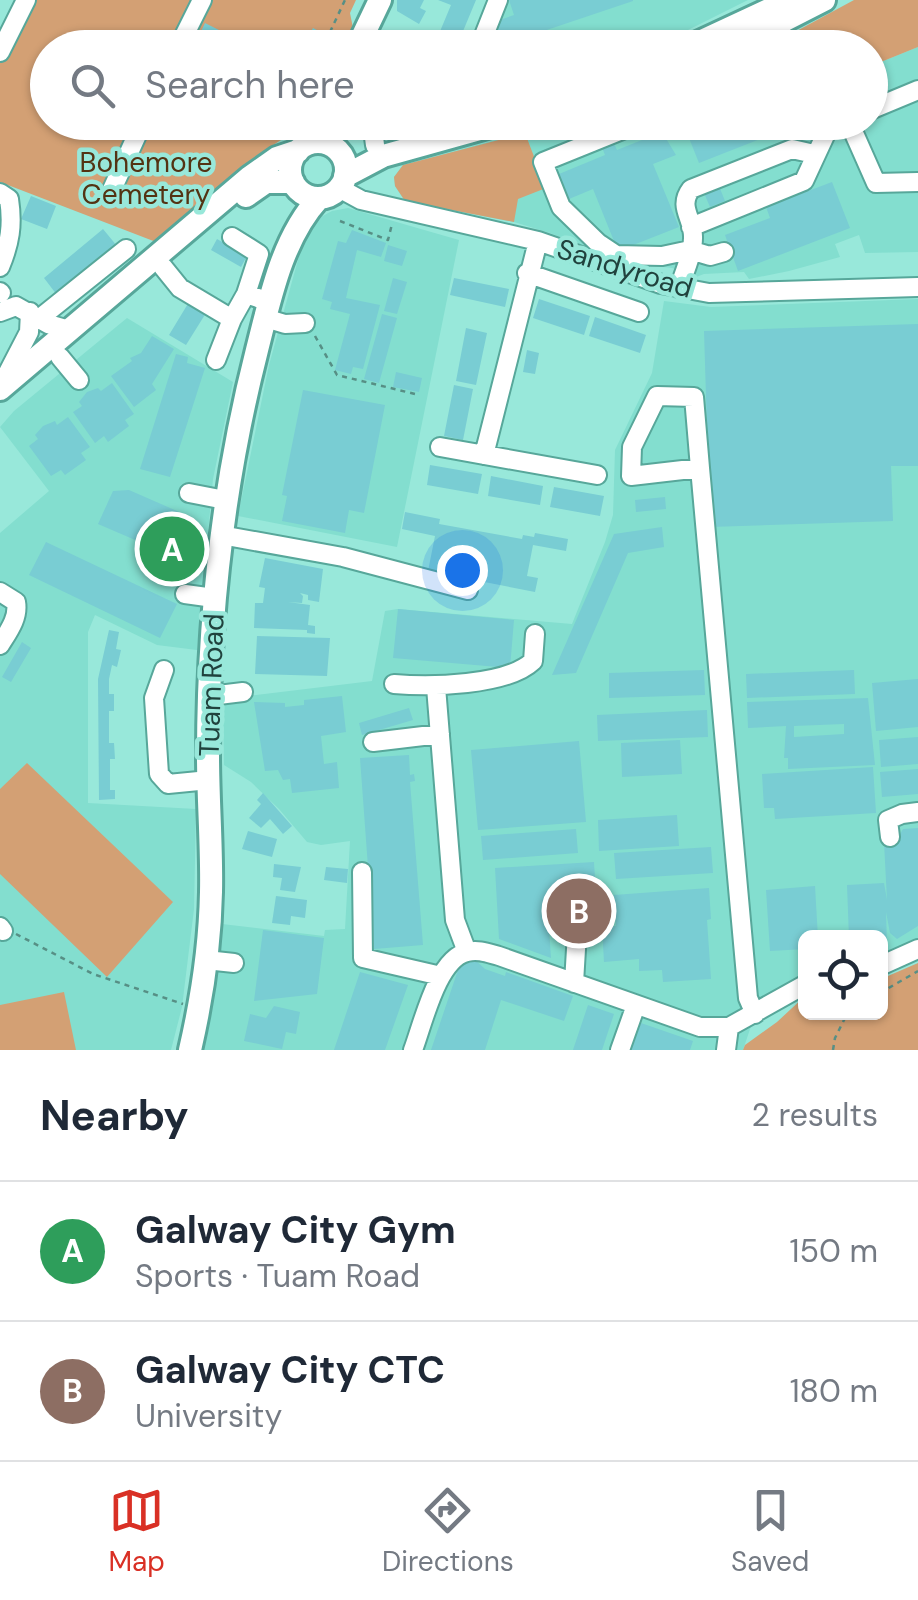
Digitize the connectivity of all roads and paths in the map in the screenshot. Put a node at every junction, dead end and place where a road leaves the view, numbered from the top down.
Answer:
1 (26, 0) edge
2 (202, 0) edge
3 (345, 0) edge
4 (498, 0) edge
5 (824, 0) edge
6 (371, 3) edge
7 (777, 18) edge
8 (187, 30) edge
9 (331, 30) edge
10 (363, 30) edge
11 (486, 30) edge
12 (741, 30) edge
13 (0, 52) edge
14 (918, 90) edge
15 (888, 102) edge
16 (135, 140) edge
17 (305, 140) edge
18 (329, 140) edge
19 (334, 140) edge
20 (441, 140) edge
21 (597, 140) edge
22 (822, 140) edge
23 (857, 140) edge
24 (301, 148) junction
25 (814, 154) junction
26 (918, 182) edge
27 (295, 185) junction
28 (334, 187) junction
29 (0, 193) edge
30 (109, 196) dead end
31 (396, 208) junction
32 (340, 221) dead end
33 (691, 227) junction
34 (232, 237) dead end
35 (538, 241) junction
36 (126, 248) dead end
37 (690, 250) junction
38 (724, 252) dead end
39 (282, 265) junction
40 (0, 267) edge
41 (163, 268) junction
42 (528, 272) junction
43 (918, 286) edge
44 (679, 288) junction
45 (246, 294) junction
46 (267, 310) junction
47 (0, 312) edge
48 (640, 312) dead end
49 (35, 315) junction
50 (232, 319) junction
51 (306, 323) joint
52 (70, 330) junction
53 (60, 357) junction
54 (216, 360) dead end
55 (79, 380) dead end
56 (0, 388) edge
57 (415, 394) dead end
58 (0, 406) edge
59 (440, 447) dead end
60 (484, 455) junction
61 (700, 468) junction
62 (597, 475) dead end
63 (189, 493) dead end
64 (225, 500) junction
65 (221, 535) junction
66 (468, 590) dead end
67 (0, 592) edge
68 (185, 594) dead end
69 (214, 598) junction
70 (535, 634) dead end
71 (0, 646) edge
72 (164, 670) dead end
73 (394, 684) dead end
74 (436, 688) junction
75 (243, 692) dead end
76 (210, 696) junction
77 (440, 734) junction
78 (373, 742) dead end
79 (208, 780) junction
80 (918, 812) edge
81 (890, 837) dead end
82 (362, 872) dead end
83 (1, 929) edge
84 (577, 932) dead end
85 (918, 950) edge
86 (467, 952) junction
87 (206, 960) junction
88 (234, 962) dead end
89 (888, 963) edge
90 (918, 971) edge
91 (442, 976) junction
92 (574, 983) junction
93 (888, 988) edge
94 (798, 989) edge
95 (636, 1005) junction
96 (199, 1008) junction
97 (755, 1014) junction
98 (844, 1020) edge
99 (730, 1027) junction
100 (190, 1050) edge
101 (413, 1050) edge
102 (620, 1050) edge
103 (726, 1050) edge
104 (833, 1050) edge

1 - 13 street
2 - 8 street
3 - 9 path
4 - 11 street
5 - 7 main road
6 - 10 main road
7 - 12 main road
14 - 15 street
16 - 30 street
17 - 24 main road
18 - 24 main road
19 - 28 main road
20 - 28 main road
21 - 37 street
22 - 25 street
23 - 26 street
24 - 27 main road
24 - 52 main road
25 - 33 street
25 - 33 street
27 - 28 main road
27 - 39 main road, Tuam Road
27 - 41 main road
28 - 31 street, Sandyroad
28 - 39 main road, Tuam Road
29 - 40 street
31 - 32 path
31 - 35 street, Sandyroad
33 - 37 street
34 - 45 street
35 - 42 street
35 - 44 street, Sandyroad
36 - 49 street
37 - 38 street
37 - 44 street
39 - 46 main road, Tuam Road
41 - 50 street
41 - 53 main road
42 - 48 street
42 - 60 street
43 - 44 street, Sandyroad
45 - 46 street
45 - 50 street
46 - 51 street
46 - 64 main road, Tuam Road
47 - 49 street
49 - 52 street
49 - 56 street
50 - 54 street
51 - 57 path
52 - 56 main road
53 - 55 street
53 - 58 main road
59 - 60 street
60 - 62 street
61 - 61 street
61 - 97 street
63 - 64 street
64 - 65 main road, Tuam Road
65 - 66 street
65 - 69 main road, Tuam Road
67 - 71 street
68 - 69 street
69 - 76 main road, Tuam Road
70 - 74 street
72 - 79 street
73 - 74 street
74 - 77 street
75 - 76 street
76 - 79 main road, Tuam Road
77 - 78 street
77 - 86 street
79 - 87 main road, Tuam Road
80 - 81 street
82 - 91 street
83 - 96 path
84 - 92 street
85 - 89 street
86 - 91 street
86 - 92 street
87 - 88 street
87 - 96 main road, Tuam Road
90 - 93 path
91 - 101 street
92 - 95 street
94 - 97 street
95 - 99 street
95 - 102 street
96 - 100 main road, Tuam Road
97 - 99 street
98 - 104 path
99 - 103 street

